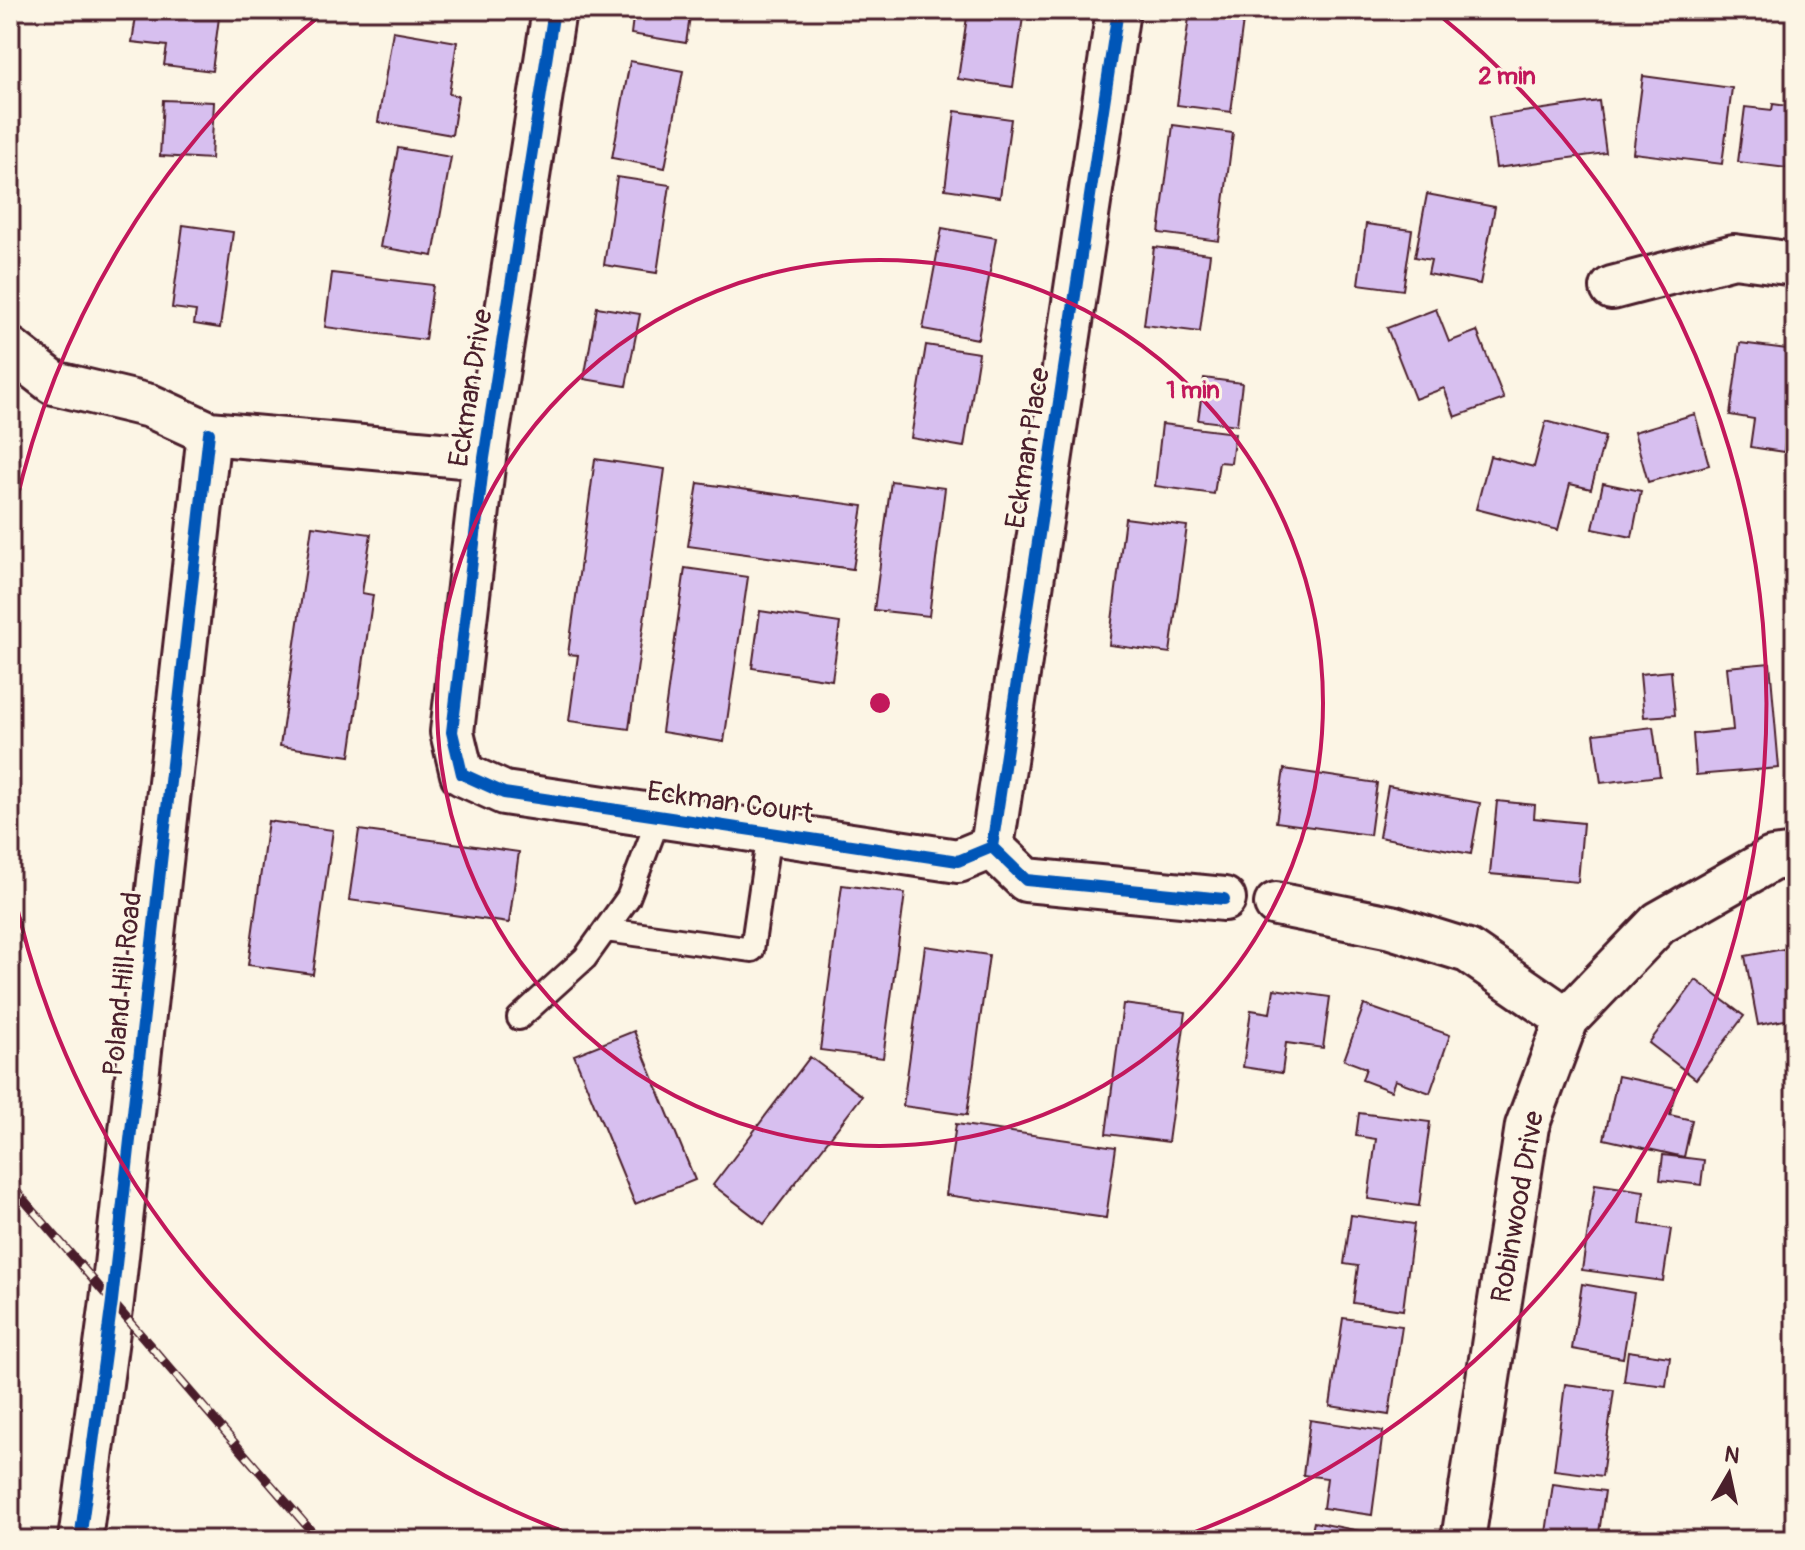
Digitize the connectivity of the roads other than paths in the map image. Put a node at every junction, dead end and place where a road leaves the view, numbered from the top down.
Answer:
1 (554, 10) edge
2 (1118, 10) edge
3 (1795, 264) edge
4 (1612, 288) dead end
5 (10, 349) edge
6 (209, 433) junction
7 (484, 458) junction
8 (462, 774) joint
9 (659, 817) junction
10 (769, 833) junction
11 (992, 847) junction
12 (1795, 856) edge
13 (1224, 899) dead end
14 (1276, 904) dead end
15 (606, 930) junction
16 (519, 1018) dead end
17 (1567, 1019) junction
18 (80, 1540) edge
19 (1463, 1540) edge

1 - 7 street, Eckman Drive
2 - 11 street, Eckman Place
3 - 4 street
5 - 6 street
6 - 7 street, Eckman Drive
6 - 18 street, Poland Hill Road
7 - 8 street, Eckman Drive
8 - 9 street, Eckman Court
9 - 10 street, Eckman Court
9 - 15 lane
10 - 11 street, Eckman Court
10 - 15 lane
11 - 13 street
12 - 17 street, Robinwood Drive
14 - 17 street
15 - 16 lane
17 - 19 street, Robinwood Drive

